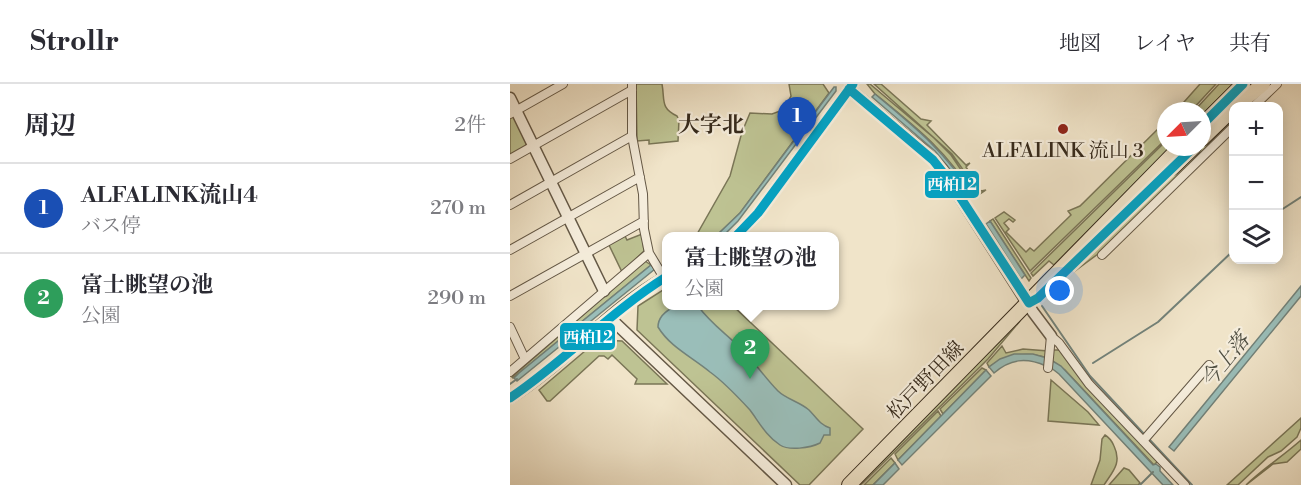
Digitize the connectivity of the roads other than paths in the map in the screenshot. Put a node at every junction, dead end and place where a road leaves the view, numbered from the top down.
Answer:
1 (563, 84) edge
2 (1243, 84) edge
3 (1257, 84) edge
4 (1263, 84) edge
5 (1277, 84) edge
6 (851, 86) edge
7 (632, 87) edge
8 (510, 98) edge
9 (1240, 102) edge
10 (1241, 102) edge
11 (1258, 102) edge
12 (513, 112) edge
13 (1229, 113) edge
14 (1211, 116) edge
15 (1211, 130) edge
16 (1229, 130) edge
17 (632, 136) junction
18 (534, 146) junction
19 (1171, 156) edge
20 (1185, 156) edge
21 (510, 159) edge
22 (640, 177) junction
23 (551, 182) junction
24 (510, 205) edge
25 (568, 217) junction
26 (644, 221) junction
27 (741, 232) edge
28 (510, 250) edge
29 (585, 254) junction
30 (1102, 255) dead end
31 (653, 261) junction
32 (662, 274) edge
33 (662, 280) edge
34 (604, 291) junction
35 (510, 296) edge
36 (1029, 303) junction
37 (610, 318) junction
38 (510, 327) edge
39 (1051, 336) junction
40 (525, 359) junction
41 (1048, 363) dead end
42 (1209, 365) dead end
43 (510, 372) edge
44 (510, 398) edge
45 (1146, 439) junction
46 (786, 485) edge
47 (849, 485) edge
48 (1185, 485) edge

1 - 12 street
2 - 14 main road
3 - 9 main road
4 - 10 main road
5 - 11 street
6 - 27 street
6 - 36 street
7 - 17 street
7 - 18 street
8 - 12 street
12 - 18 street
13 - 15 main road
16 - 30 street
17 - 22 street
17 - 23 street
18 - 21 street
18 - 23 street
19 - 36 main road, 松戸野田線
20 - 36 main road, 松戸野田線
22 - 25 street
22 - 26 street
23 - 24 street
23 - 25 street
25 - 28 street
25 - 29 street
26 - 29 street
26 - 31 street
29 - 34 street
29 - 35 street
31 - 32 street
31 - 34 street
33 - 37 street
34 - 40 street
36 - 39 street
36 - 47 main road, 松戸野田線
37 - 44 street
37 - 46 street
38 - 40 street
39 - 41 street
39 - 45 street
40 - 43 street
42 - 45 street
45 - 48 street

